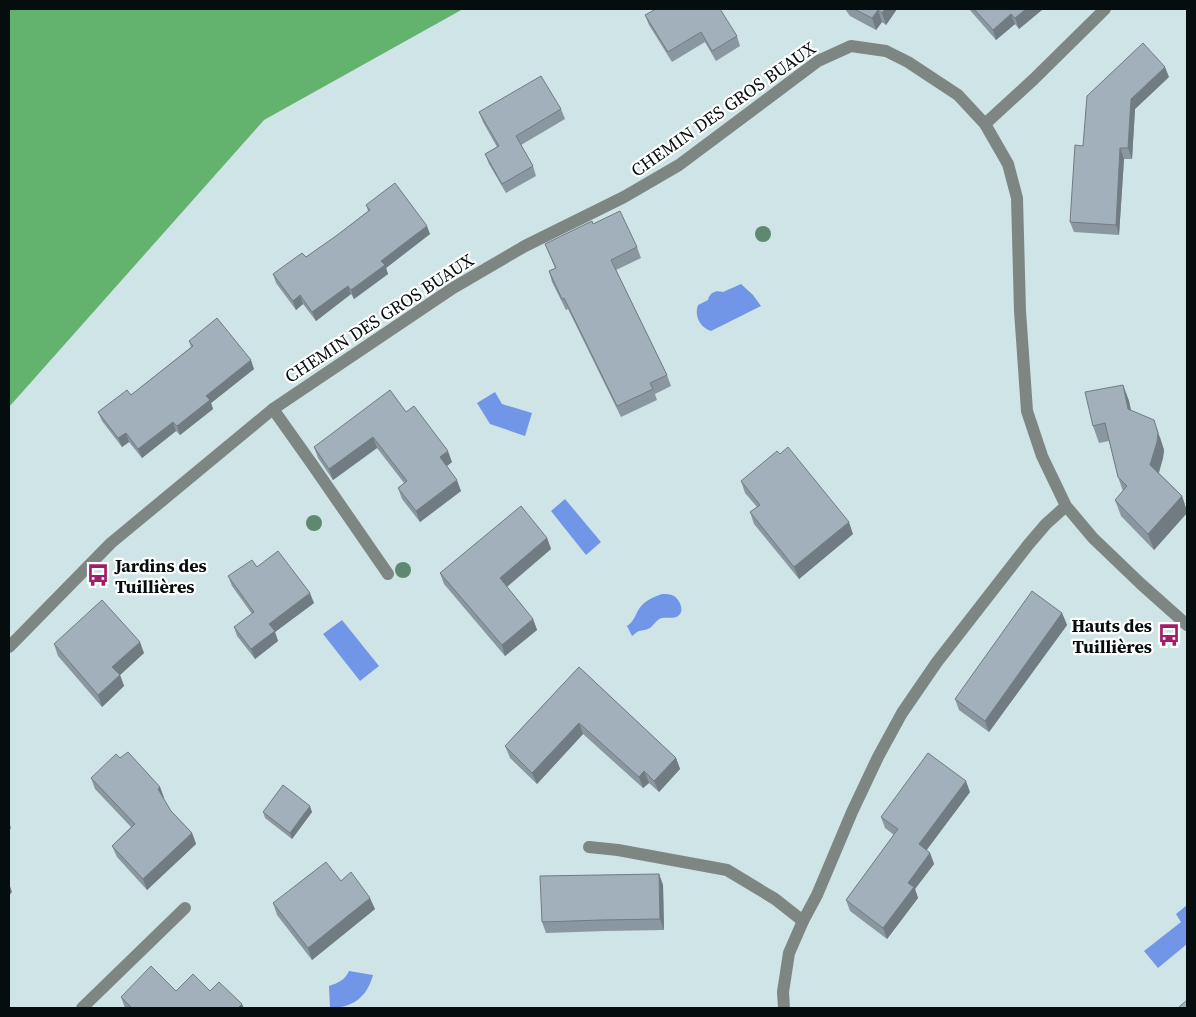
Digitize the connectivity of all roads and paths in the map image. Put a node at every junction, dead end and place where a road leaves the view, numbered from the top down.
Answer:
1 (1105, 9) edge
2 (985, 124) junction
3 (273, 409) junction
4 (1066, 506) junction
5 (388, 574) dead end
6 (1187, 626) edge
7 (9, 647) edge
8 (589, 847) dead end
9 (185, 908) dead end
10 (803, 921) junction
11 (82, 1008) edge
12 (784, 1008) edge

1 - 2 street
2 - 3 street, CHEMIN DES GROS BUAUX
2 - 4 street, CHEMIN DES GROS BUAUX
3 - 5 street
3 - 7 street, CHEMIN DES GROS BUAUX
4 - 6 street, CHEMIN DES GROS BUAUX
4 - 10 street
8 - 10 street
9 - 11 street
10 - 12 street

